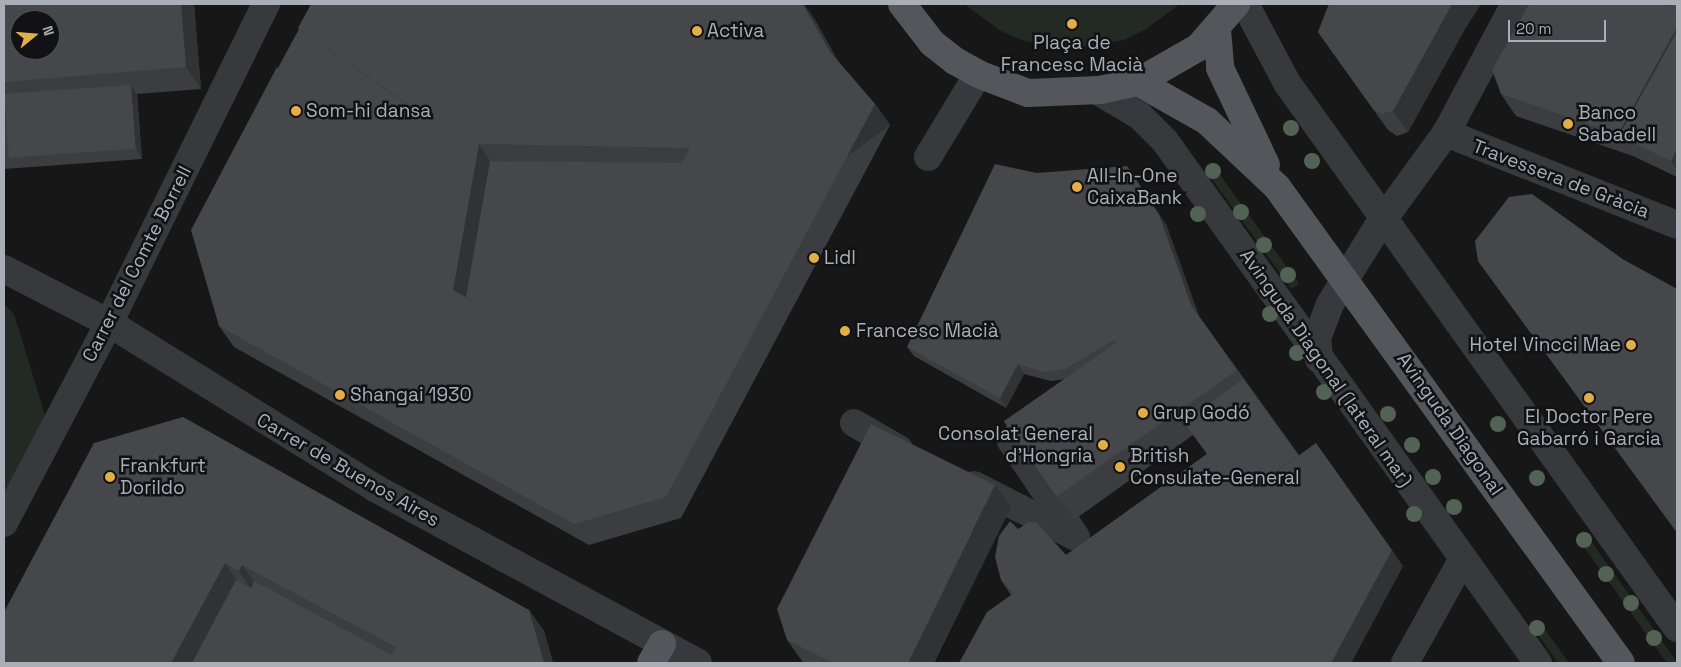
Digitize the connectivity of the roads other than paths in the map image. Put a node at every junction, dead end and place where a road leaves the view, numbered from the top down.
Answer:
1 (266, 4) edge
2 (902, 4) edge
3 (1236, 4) edge
4 (1245, 4) edge
5 (1515, 4) edge
6 (1217, 30) junction
7 (978, 74) junction
8 (1138, 82) junction
9 (1096, 90) junction
10 (1446, 133) junction
11 (928, 157) dead end
12 (1278, 187) junction
13 (1384, 219) junction
14 (1677, 225) edge
15 (4, 269) edge
16 (1346, 279) junction
17 (108, 323) junction
18 (1319, 359) junction
19 (1054, 401) edge
20 (854, 423) dead end
21 (923, 461) edge
22 (950, 474) edge
23 (4, 523) edge
24 (1462, 560) junction
25 (1677, 628) edge
26 (657, 654) edge
27 (698, 663) edge
28 (1406, 663) edge
29 (1538, 663) edge
30 (1621, 663) edge

1 - 17 street, Carrer del Comte Borrell
2 - 7 main road
3 - 6 main road
4 - 13 street
5 - 10 street
6 - 8 main road
6 - 12 main road, Avinguda Diagonal
7 - 9 main road
7 - 11 street
8 - 9 main road
8 - 12 main road, Avinguda Diagonal
9 - 18 street, Avinguda Diagonal (lateral mar)
10 - 13 street
10 - 14 street, Travessera de Gràcia
12 - 16 main road, Avinguda Diagonal
13 - 16 street
13 - 25 street
15 - 17 street, Carrer de Buenos Aires
16 - 18 street
16 - 30 main road, Avinguda Diagonal
17 - 23 street, Carrer del Comte Borrell
17 - 26 street, Carrer de Buenos Aires
18 - 24 street, Avinguda Diagonal (lateral mar)
19 - 22 street
20 - 21 street
24 - 28 street
24 - 29 street, Avinguda Diagonal (lateral mar)
26 - 27 street, Carrer de Buenos Aires

